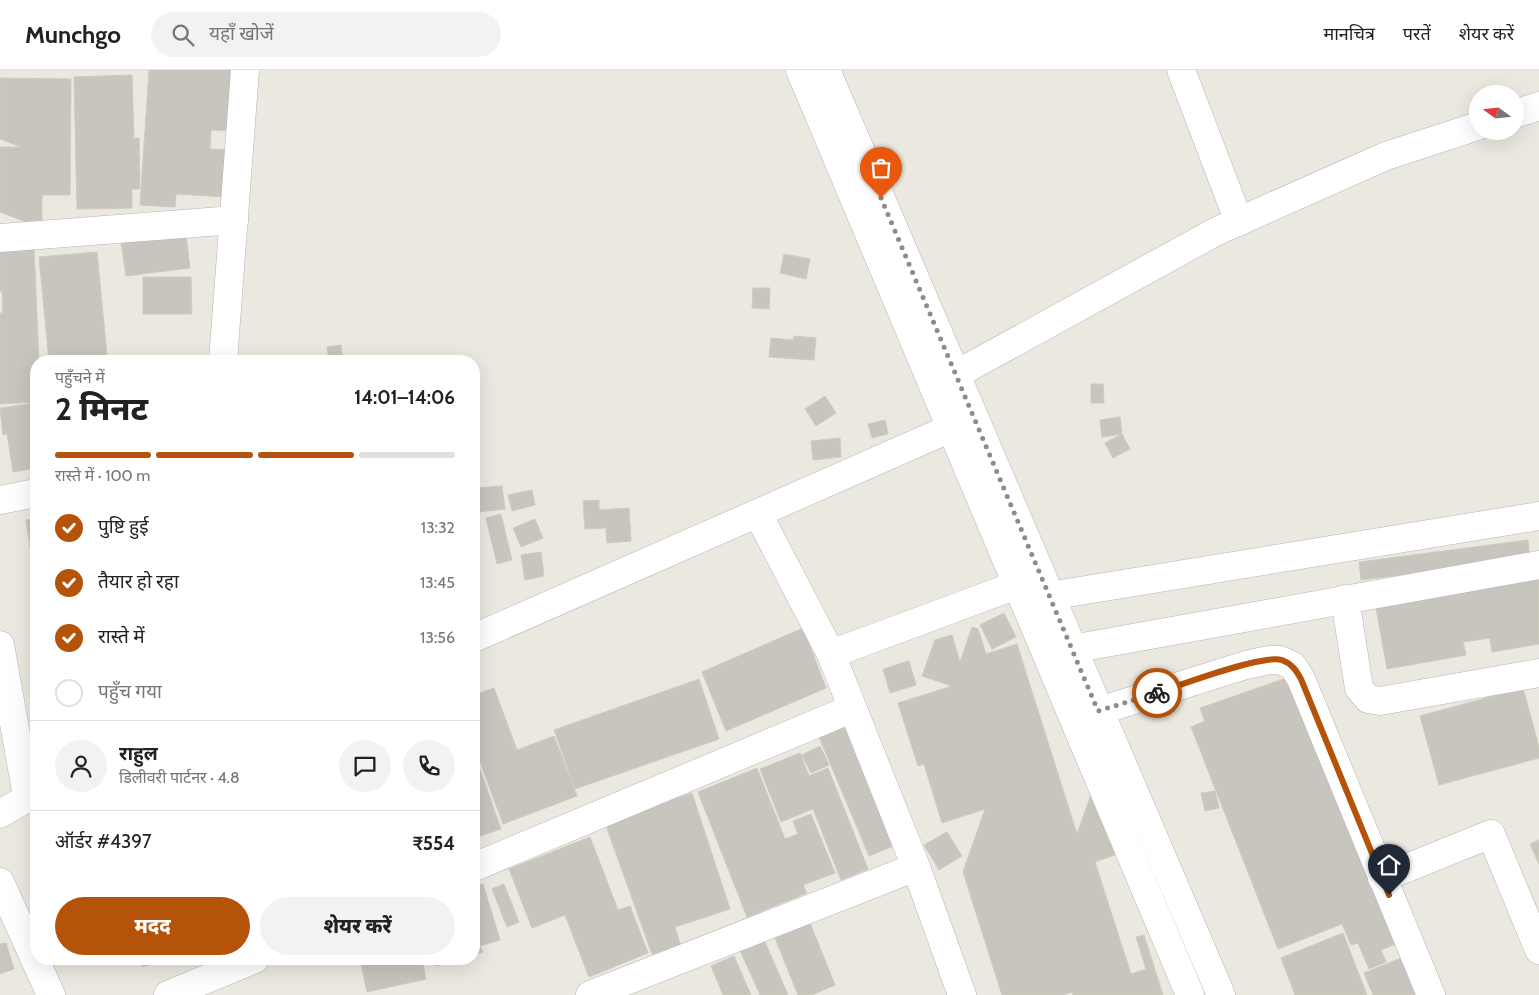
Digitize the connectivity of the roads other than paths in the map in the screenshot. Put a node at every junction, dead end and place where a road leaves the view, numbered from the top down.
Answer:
1 (245, 70) edge
2 (800, 70) edge
3 (826, 70) edge
4 (1181, 70) edge
5 (1539, 106) edge
6 (1524, 111) edge
7 (1469, 129) edge
8 (234, 220) junction
9 (1239, 222) junction
10 (0, 238) edge
11 (223, 355) edge
12 (955, 375) junction
13 (962, 424) junction
14 (30, 494) edge
15 (0, 500) edge
16 (758, 514) junction
17 (1539, 516) edge
18 (1539, 564) edge
19 (1017, 585) junction
20 (1049, 596) junction
21 (1345, 599) junction
22 (480, 635) edge
23 (0, 645) edge
24 (1072, 649) junction
25 (831, 654) junction
26 (1539, 673) edge
27 (851, 709) junction
28 (1098, 711) junction
29 (30, 786) edge
30 (30, 796) edge
31 (0, 814) edge
32 (480, 864) edge
33 (916, 867) junction
34 (1382, 878) junction
35 (0, 882) edge
36 (1534, 922) edge
37 (30, 948) edge
38 (1539, 950) edge
39 (37, 965) edge
40 (240, 965) edge
41 (51, 995) edge
42 (168, 995) edge
43 (590, 995) edge
44 (962, 995) edge
45 (1190, 995) edge
46 (1221, 995) edge
47 (1431, 995) edge

1 - 8 street
2 - 13 street
3 - 12 street
4 - 9 street
5 - 6 street
7 - 9 street
8 - 10 street
8 - 11 street
9 - 12 street
12 - 13 street
13 - 16 street
13 - 19 street
13 - 20 street
14 - 15 street
16 - 22 street
16 - 25 street
17 - 20 street
18 - 21 street
19 - 25 street
19 - 45 street
20 - 24 street
21 - 24 street
21 - 26 street
23 - 29 street
24 - 28 street
25 - 27 street
27 - 32 street
27 - 33 street
28 - 34 street
28 - 46 street
30 - 31 street
33 - 43 street
33 - 44 street
34 - 36 street
34 - 47 street
35 - 37 street
36 - 38 street
39 - 41 street
40 - 42 street

